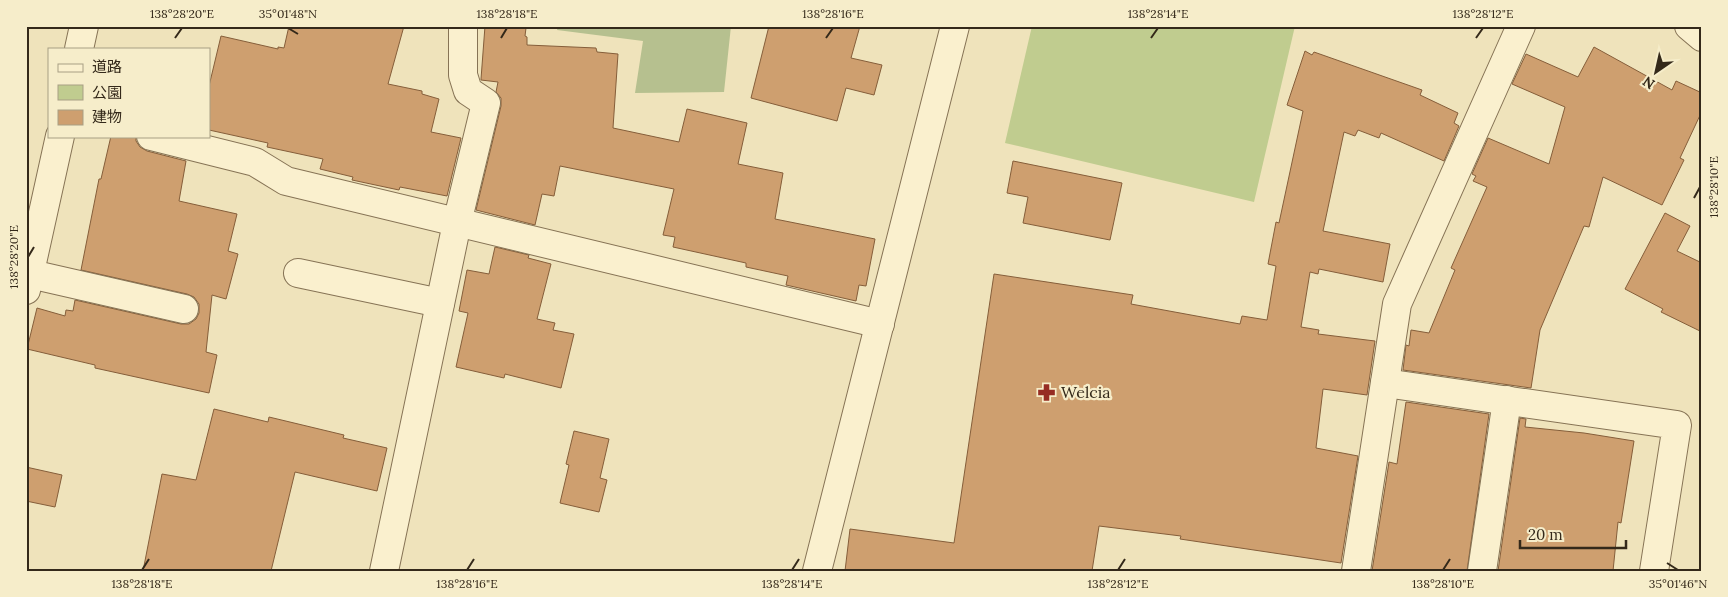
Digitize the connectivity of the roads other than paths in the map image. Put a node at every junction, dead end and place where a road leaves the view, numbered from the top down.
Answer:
1 (84, 26) edge
2 (463, 26) edge
3 (955, 26) edge
4 (1521, 26) edge
5 (1689, 26) edge
6 (1702, 37) edge
7 (79, 48) edge
8 (60, 138) edge
9 (159, 138) edge
10 (457, 223) junction
11 (298, 273) dead end
12 (27, 279) edge
13 (440, 303) junction
14 (184, 309) dead end
15 (880, 324) junction
16 (1385, 382) junction
17 (1507, 400) junction
18 (384, 571) edge
19 (817, 571) edge
20 (1356, 571) edge
21 (1482, 571) edge
22 (1654, 571) edge

1 - 7 street
2 - 10 street
3 - 15 street
4 - 16 street
5 - 6 street
8 - 12 street
9 - 10 street
10 - 13 street
10 - 15 street
11 - 13 street
12 - 14 street
13 - 18 street
15 - 19 street
16 - 17 street
16 - 20 street
17 - 21 street
17 - 22 street

